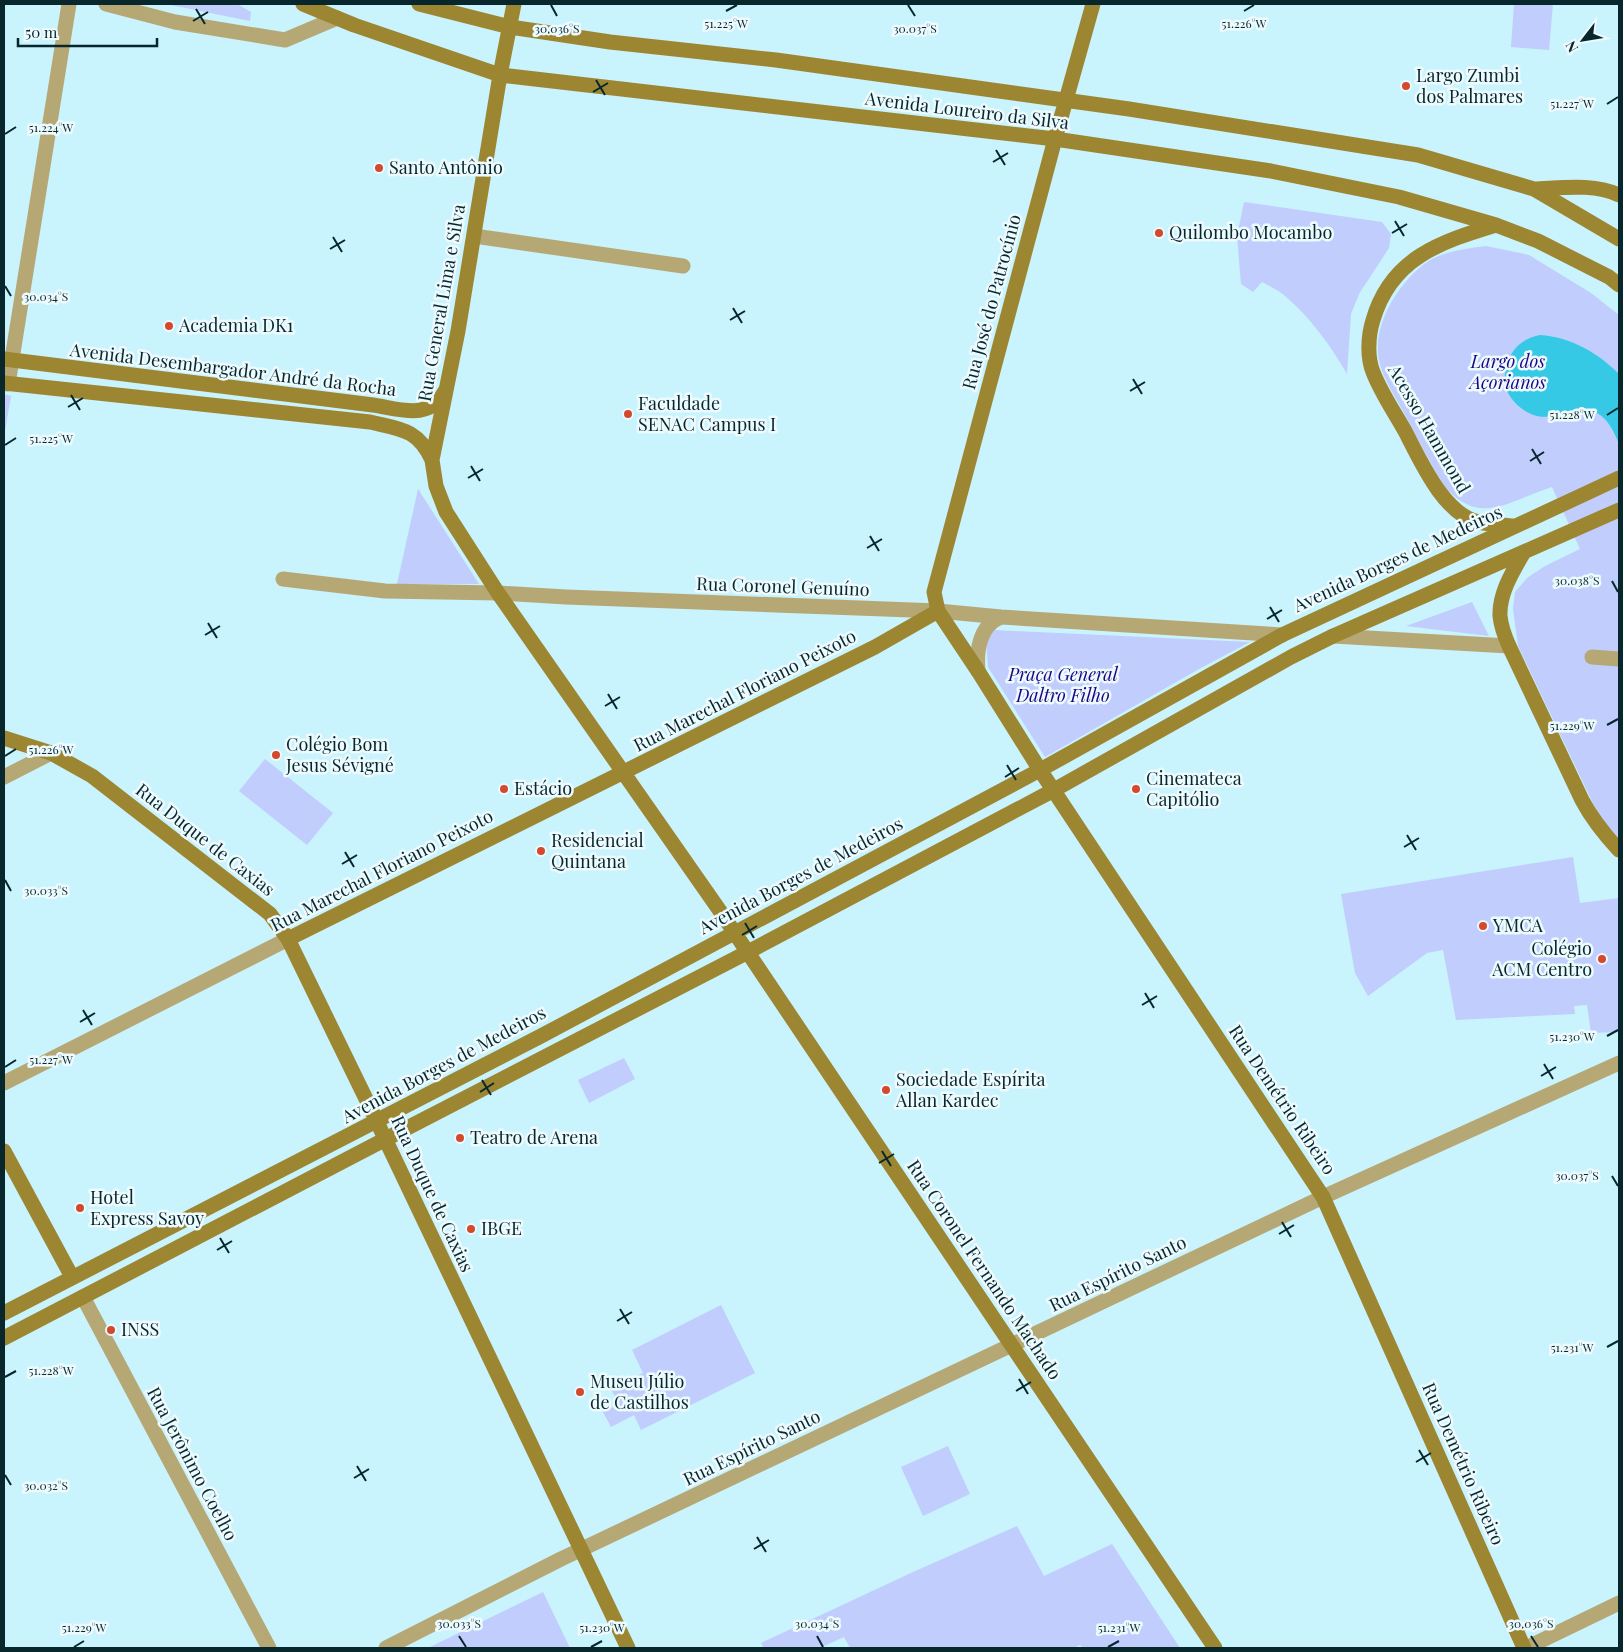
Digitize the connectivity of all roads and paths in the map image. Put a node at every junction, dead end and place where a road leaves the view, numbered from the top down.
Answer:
1 (69, 4) edge
2 (106, 4) edge
3 (303, 4) edge
4 (419, 4) edge
5 (513, 4) edge
6 (1093, 4) edge
7 (337, 18) junction
8 (488, 22) junction
9 (510, 27) junction
10 (500, 74) junction
11 (1066, 101) junction
12 (1055, 139) junction
13 (1534, 189) junction
14 (1619, 195) edge
15 (1496, 225) junction
16 (474, 236) junction
17 (1619, 239) edge
18 (683, 266) dead end
19 (1619, 284) edge
20 (7, 360) edge
21 (6, 383) edge
22 (447, 387) junction
23 (432, 460) junction
24 (1619, 478) edge
25 (1619, 510) edge
26 (1512, 526) junction
27 (1524, 552) junction
28 (283, 579) dead end
29 (498, 592) junction
30 (938, 611) junction
31 (1001, 617) junction
32 (1282, 635) junction
33 (1333, 636) junction
34 (1509, 646) junction
35 (1592, 657) dead end
36 (1619, 659) edge
37 (978, 671) junction
38 (4, 738) edge
39 (50, 753) junction
40 (1040, 770) junction
41 (624, 772) junction
42 (4, 777) edge
43 (1054, 790) junction
44 (1619, 850) edge
45 (735, 933) junction
46 (288, 939) junction
47 (748, 952) junction
48 (1619, 1063) edge
49 (4, 1083) edge
50 (4, 1151) edge
51 (1323, 1197) junction
52 (72, 1277) junction
53 (83, 1296) junction
54 (4, 1313) edge
55 (4, 1338) edge
56 (1011, 1346) junction
57 (581, 1550) junction
58 (1619, 1602) edge
59 (269, 1648) edge
60 (386, 1648) edge
61 (628, 1648) edge
62 (1215, 1648) edge
63 (1525, 1648) edge

1 - 20 street
2 - 7 street
3 - 7 main road, Avenida Loureiro da Silva
4 - 8 main road, Avenida Loureiro da Silva
5 - 8 main road
5 - 9 main road, Rua General Lima e Silva
6 - 11 main road, Rua José do Patrocínio
7 - 10 main road, Avenida Loureiro da Silva
8 - 9 main road, Avenida Loureiro da Silva
9 - 10 main road, Rua General Lima e Silva
9 - 11 main road, Avenida Loureiro da Silva
10 - 12 main road, Avenida Loureiro da Silva
10 - 16 main road, Rua General Lima e Silva
11 - 12 main road, Rua José do Patrocínio
11 - 13 main road, Avenida Loureiro da Silva
12 - 15 main road, Avenida Loureiro da Silva
12 - 30 main road, Rua José do Patrocínio
13 - 14 main road, Avenida Loureiro da Silva
13 - 17 main road, Avenida Loureiro da Silva
15 - 19 main road, Avenida Loureiro da Silva
15 - 26 main road, Acesso Hammond
16 - 18 street
16 - 22 main road, Rua General Lima e Silva
20 - 21 street
20 - 22 main road, Avenida Desembargador André da Rocha
21 - 23 main road, Avenida Desembargador André da Rocha
22 - 23 main road, Rua General Lima e Silva
23 - 29 main road, Rua General Lima e Silva
24 - 26 main road, Avenida Borges de Medeiros
25 - 27 main road
26 - 32 main road, Avenida Borges de Medeiros
27 - 33 main road
27 - 34 main road
28 - 29 street, Rua Coronel Genuíno
29 - 30 street, Rua Coronel Genuíno
29 - 41 main road, Rua Coronel Fernando Machado
30 - 31 street, Rua Coronel Genuíno
30 - 37 main road, Rua Demétrio Ribeiro
30 - 41 main road, Rua Marechal Floriano Peixoto
31 - 32 street, Rua Coronel Genuíno
31 - 37 street
32 - 40 main road, Avenida Borges de Medeiros
33 - 34 street
33 - 43 main road
34 - 44 main road
35 - 36 street
37 - 40 main road, Rua Demétrio Ribeiro
38 - 39 main road, Rua Duque de Caxias
39 - 42 street
39 - 46 main road, Rua Duque de Caxias
40 - 43 main road, Rua Demétrio Ribeiro
40 - 45 main road, Avenida Borges de Medeiros
41 - 45 main road, Rua Coronel Fernando Machado
41 - 46 main road, Rua Marechal Floriano Peixoto
43 - 47 main road
43 - 51 main road, Rua Demétrio Ribeiro
45 - 47 main road, Rua Coronel Fernando Machado
45 - 52 main road, Avenida Borges de Medeiros
46 - 49 street, Rua Marechal Floriano Peixoto
46 - 57 main road, Rua Duque de Caxias
47 - 53 main road
47 - 56 main road, Rua Coronel Fernando Machado
48 - 51 street, Rua Espírito Santo
50 - 52 main road
51 - 56 street, Rua Espírito Santo
51 - 63 main road, Rua Demétrio Ribeiro
52 - 54 main road, Avenida Borges de Medeiros
53 - 55 main road
53 - 59 street, Rua Jerônimo Coelho
56 - 57 street, Rua Espírito Santo
56 - 62 main road, Rua Coronel Fernando Machado
57 - 60 street, Rua Espírito Santo
57 - 61 main road, Rua Duque de Caxias
58 - 63 street

